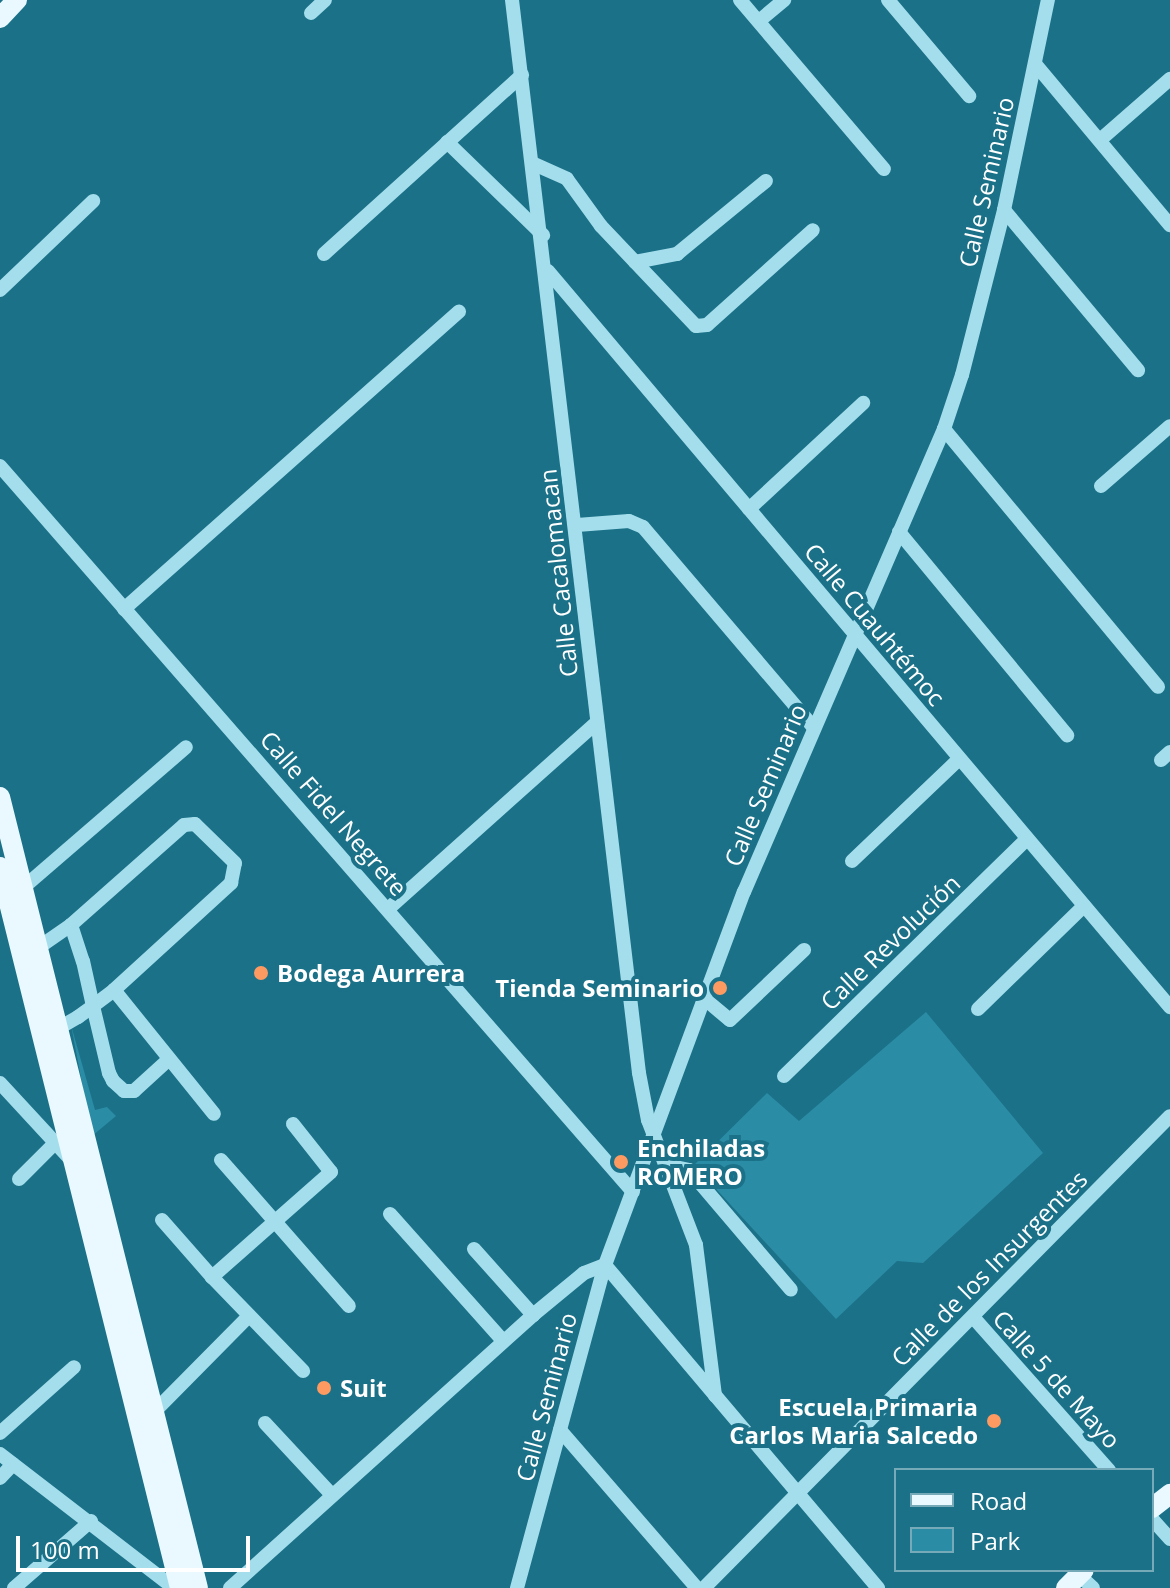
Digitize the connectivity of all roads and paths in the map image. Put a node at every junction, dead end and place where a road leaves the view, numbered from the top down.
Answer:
1 (17, 0) edge
2 (325, 0) edge
3 (512, 0) edge
4 (740, 0) edge
5 (784, 0) edge
6 (888, 0) edge
7 (1048, 0) edge
8 (311, 13) dead end
9 (0, 18) edge
10 (759, 21) junction
11 (1036, 65) junction
12 (522, 75) junction
13 (1170, 79) edge
14 (969, 96) dead end
15 (1100, 140) junction
16 (447, 142) junction
17 (534, 164) junction
18 (884, 169) dead end
19 (766, 181) dead end
20 (93, 201) dead end
21 (1004, 210) junction
22 (1170, 225) edge
23 (813, 230) dead end
24 (543, 235) junction
25 (324, 254) dead end
26 (635, 262) junction
27 (546, 269) junction
28 (0, 290) edge
29 (459, 312) dead end
30 (1138, 370) dead end
31 (863, 403) dead end
32 (1170, 426) edge
33 (944, 429) junction
34 (0, 466) edge
35 (1101, 486) dead end
36 (749, 509) junction
37 (577, 525) junction
38 (899, 532) junction
39 (124, 609) junction
40 (854, 633) junction
41 (1158, 687) dead end
42 (595, 724) junction
43 (813, 727) junction
44 (1067, 735) dead end
45 (186, 747) dead end
46 (959, 759) junction
47 (0, 797) edge
48 (1027, 839) junction
49 (852, 861) dead end
50 (0, 867) edge
51 (16, 894) junction
52 (1084, 906) junction
53 (388, 909) junction
54 (71, 925) junction
55 (804, 950) dead end
56 (30, 953) junction
57 (114, 990) junction
58 (706, 1000) junction
59 (93, 1006) junction
60 (1170, 1007) edge
61 (978, 1009) dead end
62 (51, 1032) junction
63 (169, 1059) junction
64 (784, 1076) dead end
65 (0, 1083) edge
66 (214, 1114) dead end
67 (1170, 1116) edge
68 (293, 1124) dead end
69 (655, 1139) junction
70 (54, 1144) junction
71 (221, 1160) dead end
72 (76, 1164) junction
73 (666, 1165) junction
74 (96, 1176) junction
75 (19, 1179) dead end
76 (633, 1192) junction
77 (390, 1214) dead end
78 (162, 1220) dead end
79 (274, 1222) junction
80 (474, 1249) dead end
81 (605, 1265) junction
82 (212, 1277) junction
83 (791, 1290) dead end
84 (349, 1306) dead end
85 (533, 1315) junction
86 (249, 1316) junction
87 (973, 1317) junction
88 (503, 1341) junction
89 (74, 1367) dead end
90 (303, 1371) dead end
91 (715, 1396) junction
92 (146, 1419) junction
93 (265, 1423) dead end
94 (560, 1430) junction
95 (0, 1433) edge
96 (4, 1458) edge
97 (1107, 1468) edge
98 (0, 1478) edge
99 (797, 1490) junction
100 (330, 1493) junction
101 (1170, 1494) edge
102 (1154, 1506) edge
103 (91, 1521) junction
104 (1154, 1521) edge
105 (1170, 1539) edge
106 (166, 1585) edge
107 (14, 1588) edge
108 (198, 1588) edge
109 (230, 1588) edge
110 (517, 1588) edge
111 (697, 1588) edge
112 (704, 1588) edge
113 (878, 1588) edge

1 - 9 main road
2 - 8 street
3 - 12 street, Calle Cacalomacan
4 - 10 street
5 - 10 street
6 - 14 street
7 - 11 street, Calle Seminario
10 - 18 street
11 - 15 street
11 - 21 street, Calle Seminario
12 - 16 street
12 - 17 street, Calle Cacalomacan
13 - 15 street
15 - 22 street
16 - 24 street
16 - 25 street
17 - 24 street, Calle Cacalomacan
17 - 26 street
19 - 26 street
20 - 28 street
21 - 30 street
21 - 33 street, Calle Seminario
23 - 26 street
24 - 27 street, Calle Cacalomacan
27 - 36 street, Calle Cuauhtémoc
27 - 37 street, Calle Cacalomacan
29 - 39 street
31 - 36 street
32 - 35 street
33 - 38 street, Calle Seminario
33 - 41 street
34 - 39 street, Calle Fidel Negrete
36 - 40 street, Calle Cuauhtémoc
37 - 42 street, Calle Cacalomacan
37 - 43 street
38 - 40 street, Calle Seminario
38 - 44 street
39 - 53 street, Calle Fidel Negrete
40 - 43 street, Calle Seminario
40 - 46 street, Calle Cuauhtémoc
42 - 53 street
42 - 69 street, Calle Cacalomacan
43 - 58 street, Calle Seminario
45 - 51 street
46 - 48 street, Calle Cuauhtémoc
46 - 49 street
47 - 51 main road
48 - 52 street, Calle Cuauhtémoc
48 - 64 street, Calle Revolución
50 - 51 main road
51 - 56 main road
52 - 60 street, Calle Cuauhtémoc
52 - 61 street
53 - 76 street, Calle Fidel Negrete
54 - 56 street
54 - 57 street
54 - 59 street
55 - 58 street
56 - 62 main road
57 - 59 street
57 - 63 street
58 - 69 street, Calle Seminario
59 - 62 street
59 - 63 street
62 - 72 main road
62 - 74 main road
63 - 66 street
65 - 70 street
67 - 87 street, Calle de los Insurgentes
68 - 79 street
69 - 73 street, Calle Cacalomacan
69 - 76 street, Calle Seminario
70 - 72 street
70 - 75 street
71 - 79 street
72 - 74 street
72 - 92 main road
73 - 83 street
73 - 91 street, Calle Cacalomacan
74 - 92 main road
76 - 81 street, Calle Seminario
77 - 88 street
78 - 82 street
79 - 82 street
79 - 84 street
80 - 85 street
81 - 85 street
81 - 91 street
81 - 94 street, Calle Seminario
82 - 86 street
85 - 88 street
86 - 90 street
86 - 92 street
87 - 97 street, Calle 5 de Mayo
87 - 99 street, Calle de los Insurgentes
88 - 100 street
89 - 95 street
91 - 99 street
92 - 106 main road
92 - 108 main road
93 - 100 street
94 - 110 street, Calle Seminario
94 - 111 street
96 - 98 street
96 - 103 street
99 - 112 street, Calle de los Insurgentes
99 - 113 street
100 - 109 street
101 - 102 main road
103 - 106 street
103 - 107 street
104 - 105 street

